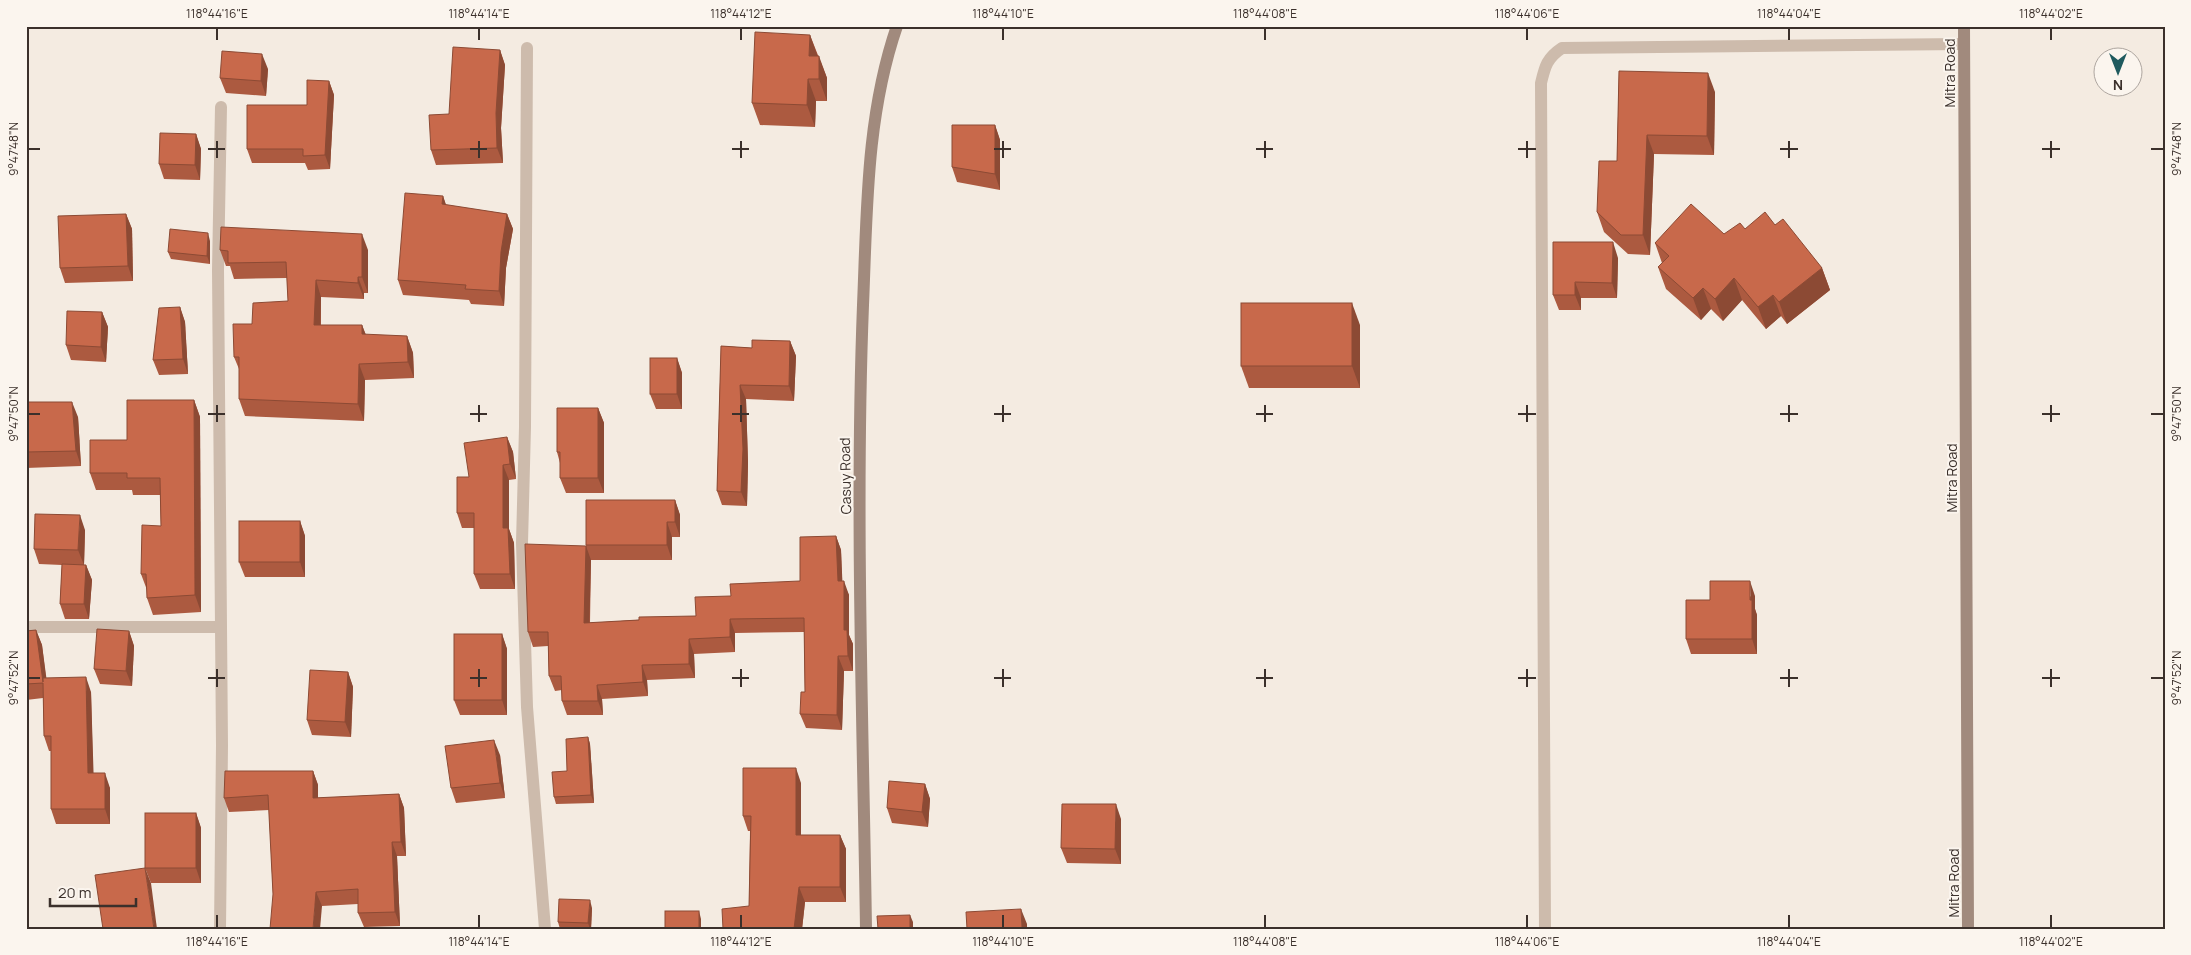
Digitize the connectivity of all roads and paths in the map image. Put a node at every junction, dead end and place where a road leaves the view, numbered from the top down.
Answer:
1 (897, 26) edge
2 (1964, 26) edge
3 (1964, 44) junction
4 (527, 48) dead end
5 (221, 107) dead end
6 (220, 627) junction
7 (26, 628) edge
8 (220, 929) edge
9 (545, 929) edge
10 (866, 929) edge
11 (1545, 929) edge
12 (1968, 929) edge

1 - 10 street, Casuy Road
2 - 3 street, Mitra Road
3 - 11 street
3 - 12 street, Mitra Road
4 - 9 street
5 - 6 street
6 - 7 street
6 - 8 street

